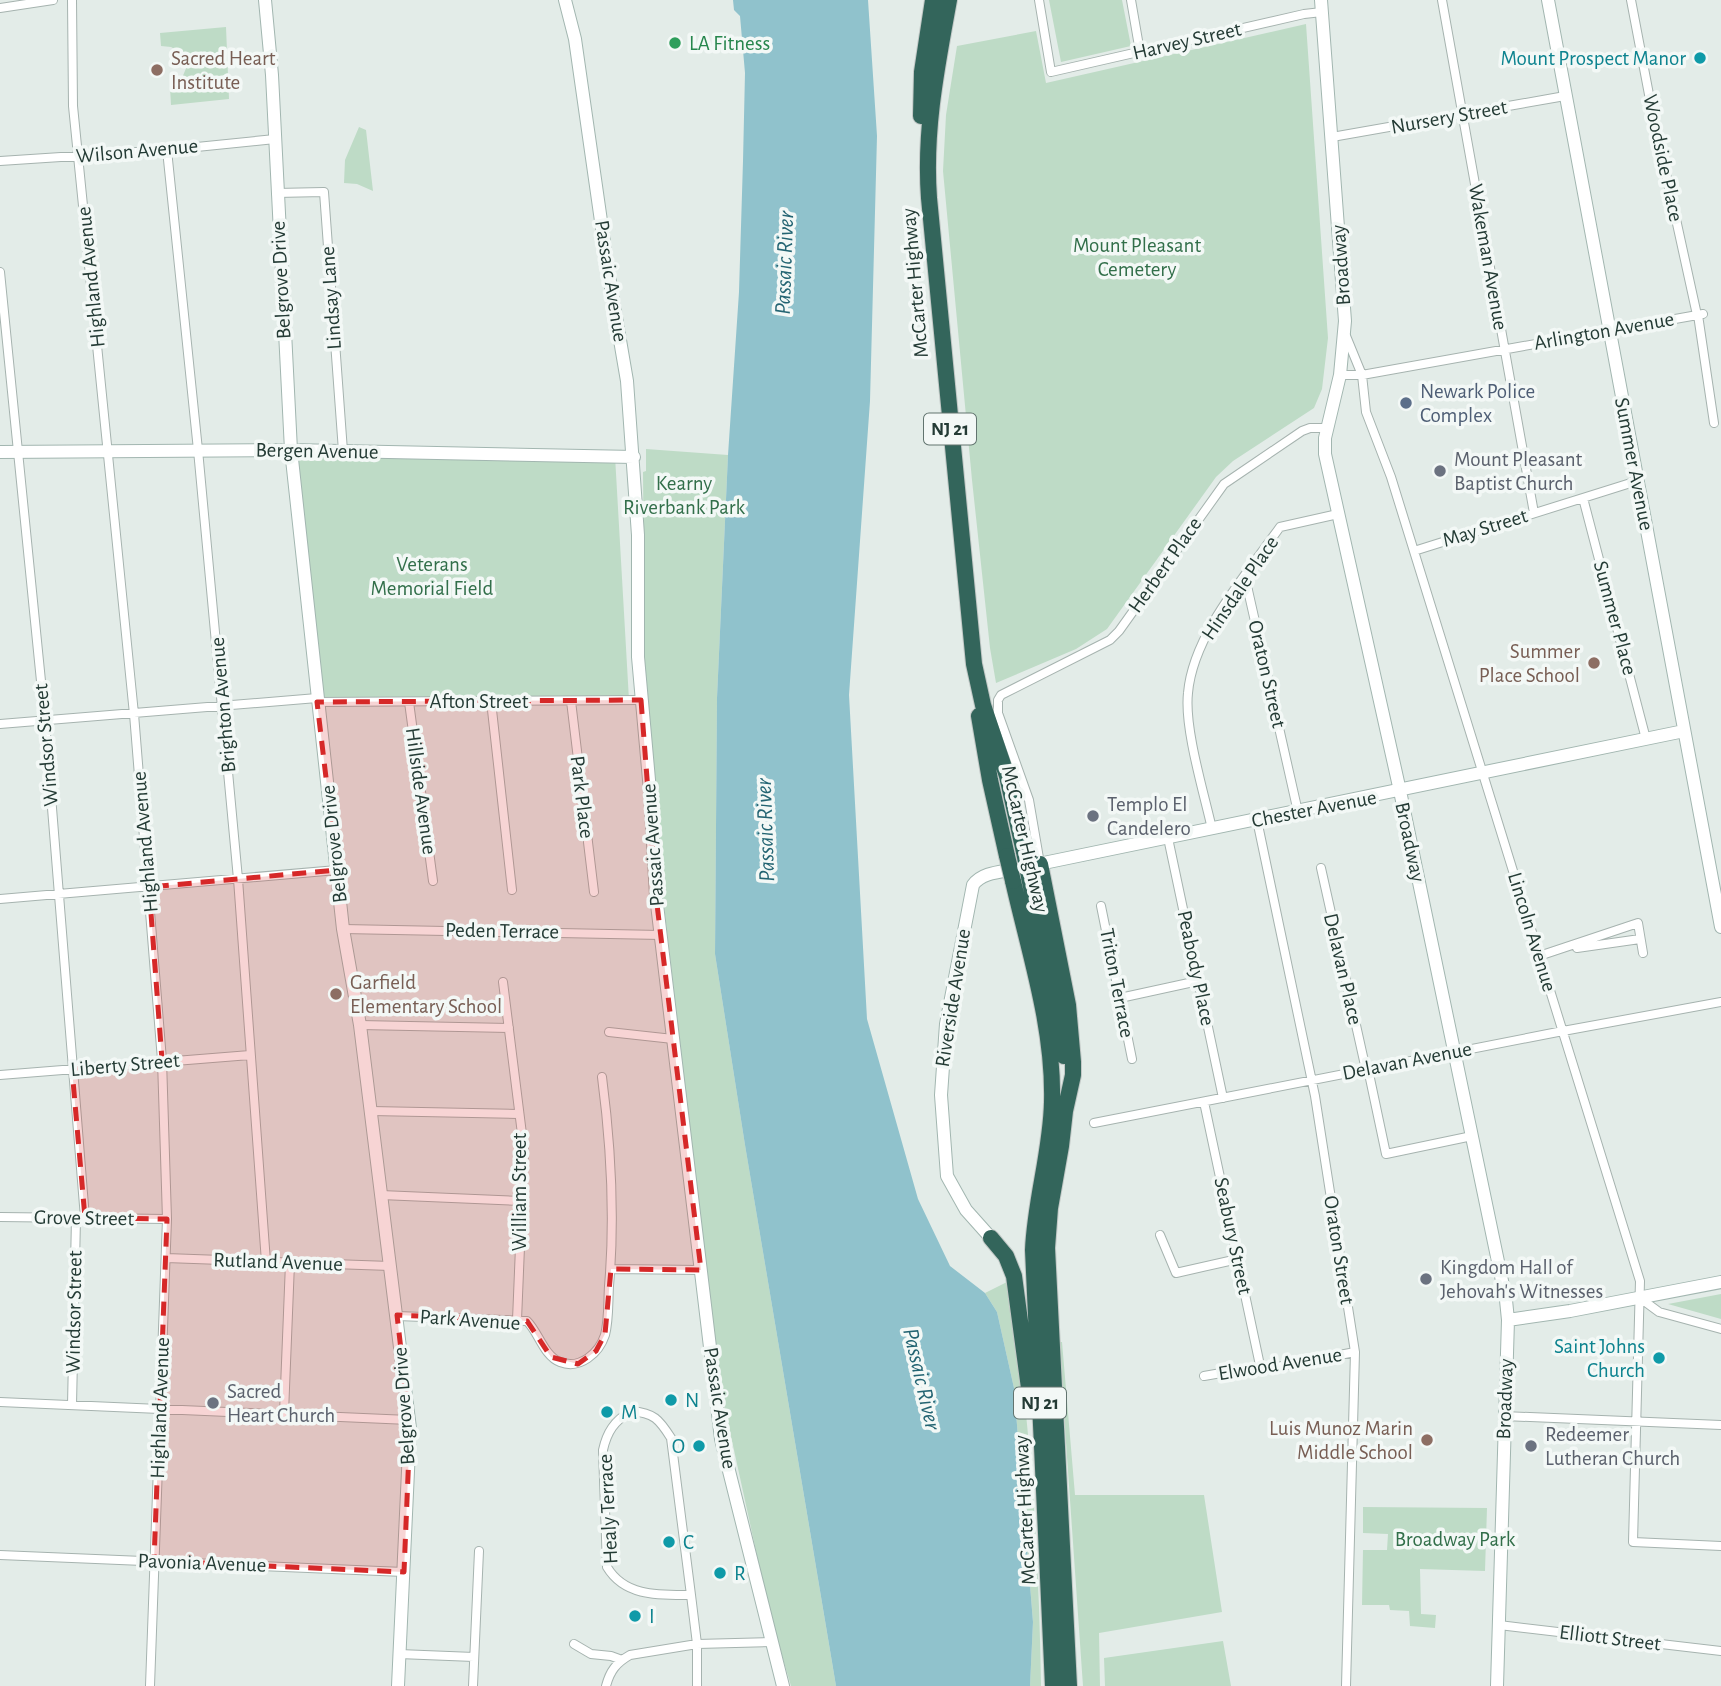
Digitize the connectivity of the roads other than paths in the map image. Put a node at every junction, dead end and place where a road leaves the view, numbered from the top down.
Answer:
1 (53, 0) edge
2 (72, 0) edge
3 (265, 0) edge
4 (565, 0) edge
5 (933, 0) edge
6 (949, 0) edge
7 (1039, 0) edge
8 (1131, 0) edge
9 (1441, 0) edge
10 (1548, 0) edge
11 (1631, 0) edge
12 (1322, 6) edge
13 (0, 8) edge
14 (1140, 52) junction
15 (1565, 96) junction
16 (1462, 115) junction
17 (1332, 137) junction
18 (275, 139) junction
19 (167, 150) junction
20 (78, 156) junction
21 (0, 161) edge
22 (276, 193) junction
23 (0, 272) edge
24 (1699, 314) junction
25 (1609, 331) junction
26 (1345, 334) junction
27 (1505, 349) junction
28 (1340, 375) junction
29 (1362, 375) junction
30 (1714, 423) dead end
31 (1327, 428) junction
32 (198, 450) junction
33 (291, 450) junction
34 (109, 451) junction
35 (343, 451) junction
36 (0, 452) edge
37 (19, 452) junction
38 (634, 457) junction
39 (1637, 481) junction
40 (1584, 498) junction
41 (1534, 513) junction
42 (1338, 514) junction
43 (1413, 551) junction
44 (1245, 578) junction
45 (317, 700) junction
46 (640, 700) junction
47 (491, 701) junction
48 (570, 701) junction
49 (409, 702) junction
50 (223, 706) junction
51 (134, 714) junction
52 (45, 721) junction
53 (0, 724) edge
54 (1684, 731) junction
55 (1646, 739) junction
56 (1482, 773) junction
57 (1400, 791) junction
58 (1298, 812) junction
59 (1257, 820) junction
60 (1212, 829) junction
61 (1168, 838) junction
62 (1040, 864) junction
63 (1321, 868) dead end
64 (337, 870) junction
65 (985, 875) joint
66 (238, 878) junction
67 (433, 881) dead end
68 (149, 887) junction
69 (512, 890) dead end
70 (594, 892) dead end
71 (58, 894) junction
72 (0, 899) edge
73 (1101, 906) dead end
74 (1721, 927) edge
75 (343, 929) junction
76 (661, 935) junction
77 (1640, 939) junction
78 (1560, 951) junction
79 (1643, 953) dead end
80 (1539, 956) junction
81 (1198, 981) junction
82 (503, 982) dead end
83 (1120, 998) junction
84 (1721, 1002) edge
85 (360, 1025) junction
86 (509, 1028) junction
87 (1563, 1031) junction
88 (609, 1032) dead end
89 (674, 1039) junction
90 (1454, 1052) junction
91 (250, 1055) junction
92 (1132, 1059) dead end
93 (162, 1060) junction
94 (72, 1069) junction
95 (1367, 1069) junction
96 (0, 1075) edge
97 (602, 1077) dead end
98 (1312, 1080) junction
99 (1223, 1098) junction
100 (1204, 1101) junction
101 (371, 1111) junction
102 (1065, 1111) junction
103 (518, 1114) junction
104 (1094, 1123) dead end
105 (1472, 1136) junction
106 (381, 1195) junction
107 (521, 1201) junction
108 (0, 1217) edge
109 (81, 1218) junction
110 (167, 1219) junction
111 (1160, 1235) dead end
112 (991, 1238) joint
113 (166, 1258) junction
114 (1238, 1259) junction
115 (266, 1262) junction
116 (290, 1263) junction
117 (390, 1266) junction
118 (611, 1269) junction
119 (701, 1270) junction
120 (1721, 1282) edge
121 (1640, 1298) junction
122 (397, 1315) junction
123 (517, 1320) junction
124 (1508, 1320) junction
125 (1721, 1329) edge
126 (1355, 1352) junction
127 (1261, 1370) junction
128 (1204, 1376) dead end
129 (0, 1402) edge
130 (72, 1405) junction
131 (161, 1408) junction
132 (284, 1413) junction
133 (1504, 1416) junction
134 (409, 1420) junction
135 (1636, 1421) junction
136 (1721, 1425) edge
137 (1721, 1546) edge
138 (479, 1551) dead end
139 (0, 1555) edge
140 (154, 1561) junction
141 (404, 1572) junction
142 (1049, 1574) junction
143 (1064, 1587) junction
144 (691, 1595) junction
145 (1499, 1625) junction
146 (772, 1642) junction
147 (574, 1644) dead end
148 (697, 1644) junction
149 (1721, 1651) edge
150 (399, 1654) junction
151 (474, 1657) junction
152 (622, 1660) junction
153 (149, 1686) edge
154 (398, 1686) edge
155 (473, 1686) edge
156 (606, 1686) edge
157 (697, 1686) edge
158 (783, 1686) edge
159 (1053, 1686) edge
160 (1069, 1686) edge
161 (1077, 1686) edge
162 (1346, 1686) edge
163 (1497, 1686) edge

1 - 13 street
2 - 20 street, Highland Avenue
3 - 18 street, Belgrove Drive
4 - 38 street, Passaic Avenue
5 - 142 highway, McCarter Highway / NJ 21, bridge
6 - 102 highway, McCarter Highway / NJ 21, bridge
7 - 14 street, Harvey Street
8 - 14 street
9 - 16 street, Wakeman Avenue
10 - 15 street, Summer Avenue
11 - 24 street, Woodside Place
12 - 14 street, Harvey Street
12 - 17 street, Broadway
15 - 16 street, Nursery Street
15 - 25 street, Summer Avenue
16 - 17 street, Nursery Street
16 - 27 street, Wakeman Avenue
17 - 26 street, Broadway
18 - 19 street, Wilson Avenue
18 - 22 street, Belgrove Drive
19 - 20 street, Wilson Avenue
19 - 32 street, Brighton Avenue
20 - 21 street, Wilson Avenue
20 - 34 street, Highland Avenue
22 - 33 street, Belgrove Drive
22 - 35 street, Lindsay Lane
23 - 37 street, Windsor Street
24 - 25 street, Arlington Avenue
24 - 30 street, Woodside Place
25 - 27 street, Arlington Avenue
25 - 39 street, Summer Avenue
26 - 28 street, Broadway
26 - 29 street, Lincoln Avenue
27 - 29 street, Arlington Avenue
27 - 41 street, Wakeman Avenue
28 - 29 street, Arlington Avenue
28 - 31 street, Broadway
29 - 43 street, Lincoln Avenue
31 - 42 street, Broadway
31 - 62 street, Herbert Place
32 - 33 street, Bergen Avenue
32 - 34 street, Bergen Avenue
32 - 50 street, Brighton Avenue
33 - 35 street, Bergen Avenue
33 - 45 street, Belgrove Drive
34 - 37 street, Bergen Avenue
34 - 51 street, Highland Avenue
35 - 38 street, Bergen Avenue
36 - 37 street, Bergen Avenue
37 - 52 street, Windsor Street
38 - 46 street, Passaic Avenue
39 - 40 street, May Street
39 - 54 street, Summer Avenue
40 - 41 street, May Street
40 - 55 street, Summer Place
41 - 43 street, May Street
42 - 44 street, Hinsdale Place
42 - 57 street, Broadway
43 - 56 street, Lincoln Avenue
44 - 58 street, Oraton Street
44 - 60 street, Hinsdale Place
45 - 49 street, Afton Street
45 - 50 street, Afton Street
45 - 64 street, Belgrove Drive
46 - 48 street, Afton Street
46 - 76 street, Passaic Avenue
47 - 48 street, Afton Street
47 - 49 street, Afton Street
47 - 69 street
48 - 70 street, Park Place
49 - 67 street, Hillside Avenue
50 - 51 street, Afton Street
50 - 66 street, Brighton Avenue
51 - 52 street, Afton Street
51 - 68 street, Highland Avenue
52 - 53 street, Afton Street
52 - 71 street, Windsor Street
54 - 55 street, Chester Avenue
54 - 74 street, Summer Avenue
55 - 56 street, Chester Avenue
56 - 57 street, Chester Avenue
56 - 80 street, Lincoln Avenue
57 - 58 street, Chester Avenue
57 - 90 street, Broadway
58 - 59 street, Chester Avenue
59 - 60 street, Chester Avenue
59 - 98 street, Oraton Street
60 - 61 street, Chester Avenue
61 - 62 street, Chester Avenue
61 - 81 street, Peabody Place
62 - 65 street, Chester Avenue
62 - 102 highway
63 - 95 street, Delavan Place
64 - 66 street
64 - 75 street, Belgrove Drive
65 - 112 street, Riverside Avenue
66 - 68 street
66 - 91 street, Brighton Avenue
68 - 71 street
68 - 93 street, Highland Avenue
71 - 72 street
71 - 94 street, Windsor Street
73 - 83 street, Triton Terrace
75 - 76 street, Peden Terrace
75 - 85 street, Belgrove Drive
76 - 89 street, Passaic Avenue
77 - 78 street
77 - 78 street
77 - 79 street
78 - 80 street
80 - 87 street, Lincoln Avenue
81 - 83 street
81 - 99 street, Peabody Place
82 - 86 street, William Street
83 - 92 street, Triton Terrace
84 - 87 street, Delavan Avenue
85 - 86 street
85 - 101 street, Belgrove Drive
86 - 103 street, William Street
87 - 90 street, Delavan Avenue
87 - 121 street, Lincoln Avenue
88 - 89 street
89 - 119 street, Passaic Avenue
90 - 95 street, Delavan Avenue
90 - 105 street, Broadway
91 - 93 street, Liberty Street
91 - 115 street, Brighton Avenue
93 - 94 street, Liberty Street
93 - 110 street, Highland Avenue
94 - 96 street, Liberty Street
94 - 109 street, Windsor Street
95 - 98 street, Delavan Avenue
95 - 105 street, Delavan Place
97 - 118 street
98 - 99 street, Delavan Avenue
98 - 126 street, Oraton Street
99 - 100 street, Delavan Avenue
100 - 104 street, Delavan Avenue
100 - 114 street, Seabury Street
101 - 103 street
101 - 106 street, Belgrove Drive
102 - 143 highway, NJ 21
103 - 107 street, William Street
105 - 124 street, Broadway
106 - 107 street
106 - 117 street, Belgrove Drive
107 - 123 street, William Street
108 - 109 street, Grove Street
109 - 110 street, Grove Street
109 - 130 street, Windsor Street
110 - 113 street, Highland Avenue
111 - 114 street
112 - 142 highway
113 - 115 street, Rutland Avenue
113 - 131 street, Highland Avenue
114 - 127 street, Seabury Street
115 - 116 street, Rutland Avenue
116 - 117 street, Rutland Avenue
116 - 132 street
117 - 122 street, Belgrove Drive
118 - 119 street
118 - 123 street, Park Avenue
119 - 146 street, Passaic Avenue
120 - 121 street
121 - 124 street
121 - 125 street
121 - 135 street, Lincoln Avenue
122 - 123 street, Park Avenue
122 - 134 street, Belgrove Drive
124 - 133 street, Broadway
126 - 127 street, Elwood Avenue
126 - 162 street, Oraton Street
127 - 128 street, Elwood Avenue
129 - 130 street
130 - 131 street
131 - 132 street
131 - 140 street, Highland Avenue
132 - 134 street
133 - 135 street
133 - 145 street, Broadway
134 - 141 street, Belgrove Drive
135 - 136 street
135 - 137 street, Lincoln Avenue
138 - 151 street
139 - 140 street, Pavonia Avenue
140 - 141 street, Pavonia Avenue
140 - 153 street, Highland Avenue
141 - 150 street, Belgrove Drive
142 - 159 highway, McCarter Highway / NJ 21
143 - 160 highway, NJ 21
143 - 161 highway
144 - 144 street, Healy Terrace
144 - 148 street, Healy Terrace
145 - 149 street, Elliott Street
145 - 163 street, Broadway
146 - 148 street
146 - 158 street, Passaic Avenue
147 - 152 street
148 - 152 street
148 - 157 street, Healy Terrace
150 - 151 street
150 - 154 street, Belgrove Drive
151 - 155 street
152 - 156 street

